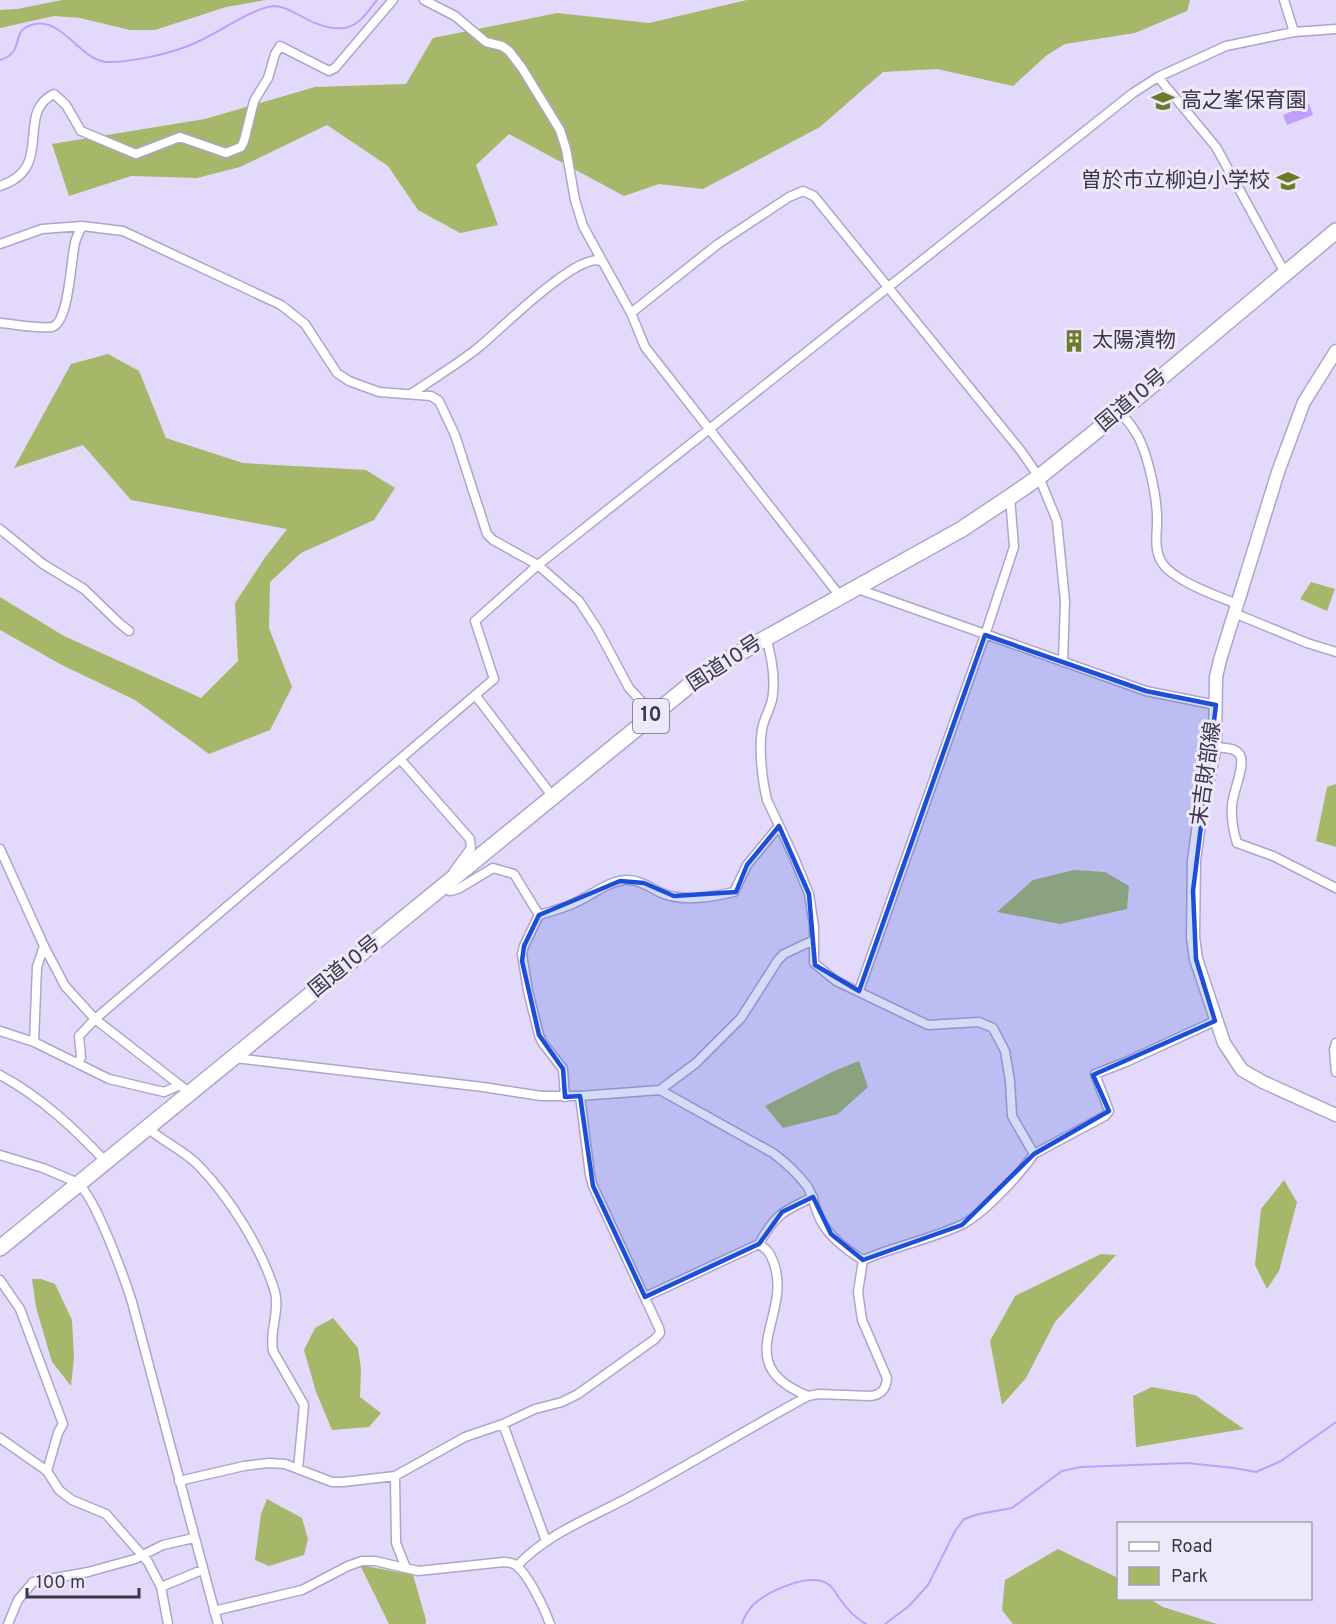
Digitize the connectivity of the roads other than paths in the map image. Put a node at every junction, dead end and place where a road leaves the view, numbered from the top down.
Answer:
1 (393, 0) edge
2 (424, 0) edge
3 (1284, 0) edge
4 (1336, 28) edge
5 (1294, 32) junction
6 (1158, 77) junction
7 (0, 186) edge
8 (82, 226) junction
9 (1336, 231) edge
10 (0, 244) edge
11 (601, 261) junction
12 (1285, 273) junction
13 (888, 288) junction
14 (630, 313) junction
15 (0, 323) edge
16 (1336, 351) edge
17 (411, 394) junction
18 (1120, 412) junction
19 (709, 430) junction
20 (1039, 477) junction
21 (1010, 497) junction
22 (0, 529) edge
23 (538, 565) junction
24 (854, 588) junction
25 (840, 596) junction
26 (1236, 608) junction
27 (129, 630) dead end
28 (985, 635) junction
29 (766, 637) junction
30 (1336, 652) edge
31 (1063, 662) junction
32 (476, 696) junction
33 (1216, 705) junction
34 (653, 714) junction
35 (1215, 747) junction
36 (400, 759) junction
37 (553, 797) junction
38 (779, 826) junction
39 (0, 849) edge
40 (448, 882) junction
41 (1336, 888) edge
42 (539, 915) junction
43 (814, 940) junction
44 (44, 946) junction
45 (859, 992) junction
46 (94, 1019) junction
47 (1215, 1021) junction
48 (0, 1031) edge
49 (34, 1042) junction
50 (1336, 1043) edge
51 (235, 1058) junction
52 (78, 1064) junction
53 (1336, 1072) edge
54 (0, 1076) edge
55 (184, 1089) junction
56 (660, 1090) junction
57 (580, 1096) junction
58 (565, 1097) junction
59 (1336, 1115) edge
60 (147, 1128) junction
61 (1034, 1154) junction
62 (0, 1155) edge
63 (106, 1162) junction
64 (80, 1184) junction
65 (813, 1197) junction
66 (759, 1244) junction
67 (0, 1248) edge
68 (863, 1260) junction
69 (0, 1280) edge
70 (645, 1297) junction
71 (808, 1396) junction
72 (503, 1424) junction
73 (0, 1438) edge
74 (298, 1469) junction
75 (47, 1471) junction
76 (395, 1476) junction
77 (178, 1481) junction
78 (194, 1538) junction
79 (546, 1540) junction
80 (142, 1555) junction
81 (517, 1566) junction
82 (406, 1568) junction
83 (202, 1570) junction
84 (161, 1587) junction
85 (214, 1611) junction
86 (8, 1624) edge
87 (168, 1624) edge
88 (218, 1624) edge
89 (550, 1624) edge

1 - 7 street
2 - 11 street
3 - 5 street
4 - 5 street
5 - 6 street
6 - 12 street
6 - 13 street
8 - 10 street
8 - 15 street
8 - 17 street
9 - 12 highway, 国道10号 / 10
11 - 14 street
11 - 17 street
12 - 18 highway, 国道10号 / 10
13 - 14 street
13 - 19 street
13 - 20 street
14 - 19 street
16 - 26 main road, 末吉財部線
17 - 23 street
18 - 20 highway, 国道10号 / 10
18 - 26 street
19 - 23 street
19 - 25 street
20 - 21 highway, 国道10号 / 10
20 - 31 street
21 - 24 highway, 国道10号 / 10
21 - 28 street
22 - 27 street
23 - 32 street
23 - 34 street
24 - 25 highway, 国道10号 / 10
24 - 28 street
25 - 29 highway, 国道10号 / 10
26 - 30 street
26 - 33 main road, 末吉財部線
28 - 31 street
28 - 45 street
29 - 34 highway, 国道10号 / 10
29 - 38 street
31 - 33 street
32 - 36 street
32 - 37 street
33 - 35 main road, 末吉財部線
34 - 37 highway, 国道10号 / 10
35 - 41 street
35 - 47 main road, 末吉財部線
36 - 40 street
36 - 46 street
37 - 40 highway, 国道10号 / 10
38 - 42 street
38 - 43 street
39 - 44 street
40 - 42 street
40 - 51 highway, 国道10号 / 10
42 - 58 street
43 - 45 street
43 - 56 street
44 - 46 street
44 - 49 street
45 - 61 street
46 - 52 street
46 - 55 street
47 - 59 main road, 末吉財部線
47 - 61 street
48 - 49 street
49 - 52 street
50 - 53 street
51 - 55 highway, 国道10号 / 10
51 - 58 street
52 - 55 street
54 - 63 street
55 - 60 highway, 国道10号 / 10
56 - 57 street
56 - 65 street
57 - 58 street
57 - 70 street
60 - 63 highway, 国道10号 / 10
60 - 74 street
61 - 68 street
62 - 64 street
63 - 64 highway, 国道10号 / 10
64 - 67 highway, 国道10号 / 10
64 - 77 street
65 - 66 street
65 - 68 street
66 - 70 street
66 - 71 street
68 - 71 street
69 - 75 street
70 - 72 street
71 - 79 street
72 - 76 street
72 - 79 street
73 - 75 street
74 - 76 street
74 - 77 street
75 - 80 street
76 - 82 street
77 - 78 street
78 - 80 street
78 - 83 street
79 - 81 street
80 - 84 street
80 - 86 street
81 - 82 street
81 - 89 street
82 - 85 street
83 - 84 street
83 - 85 street
84 - 87 street
85 - 88 street

